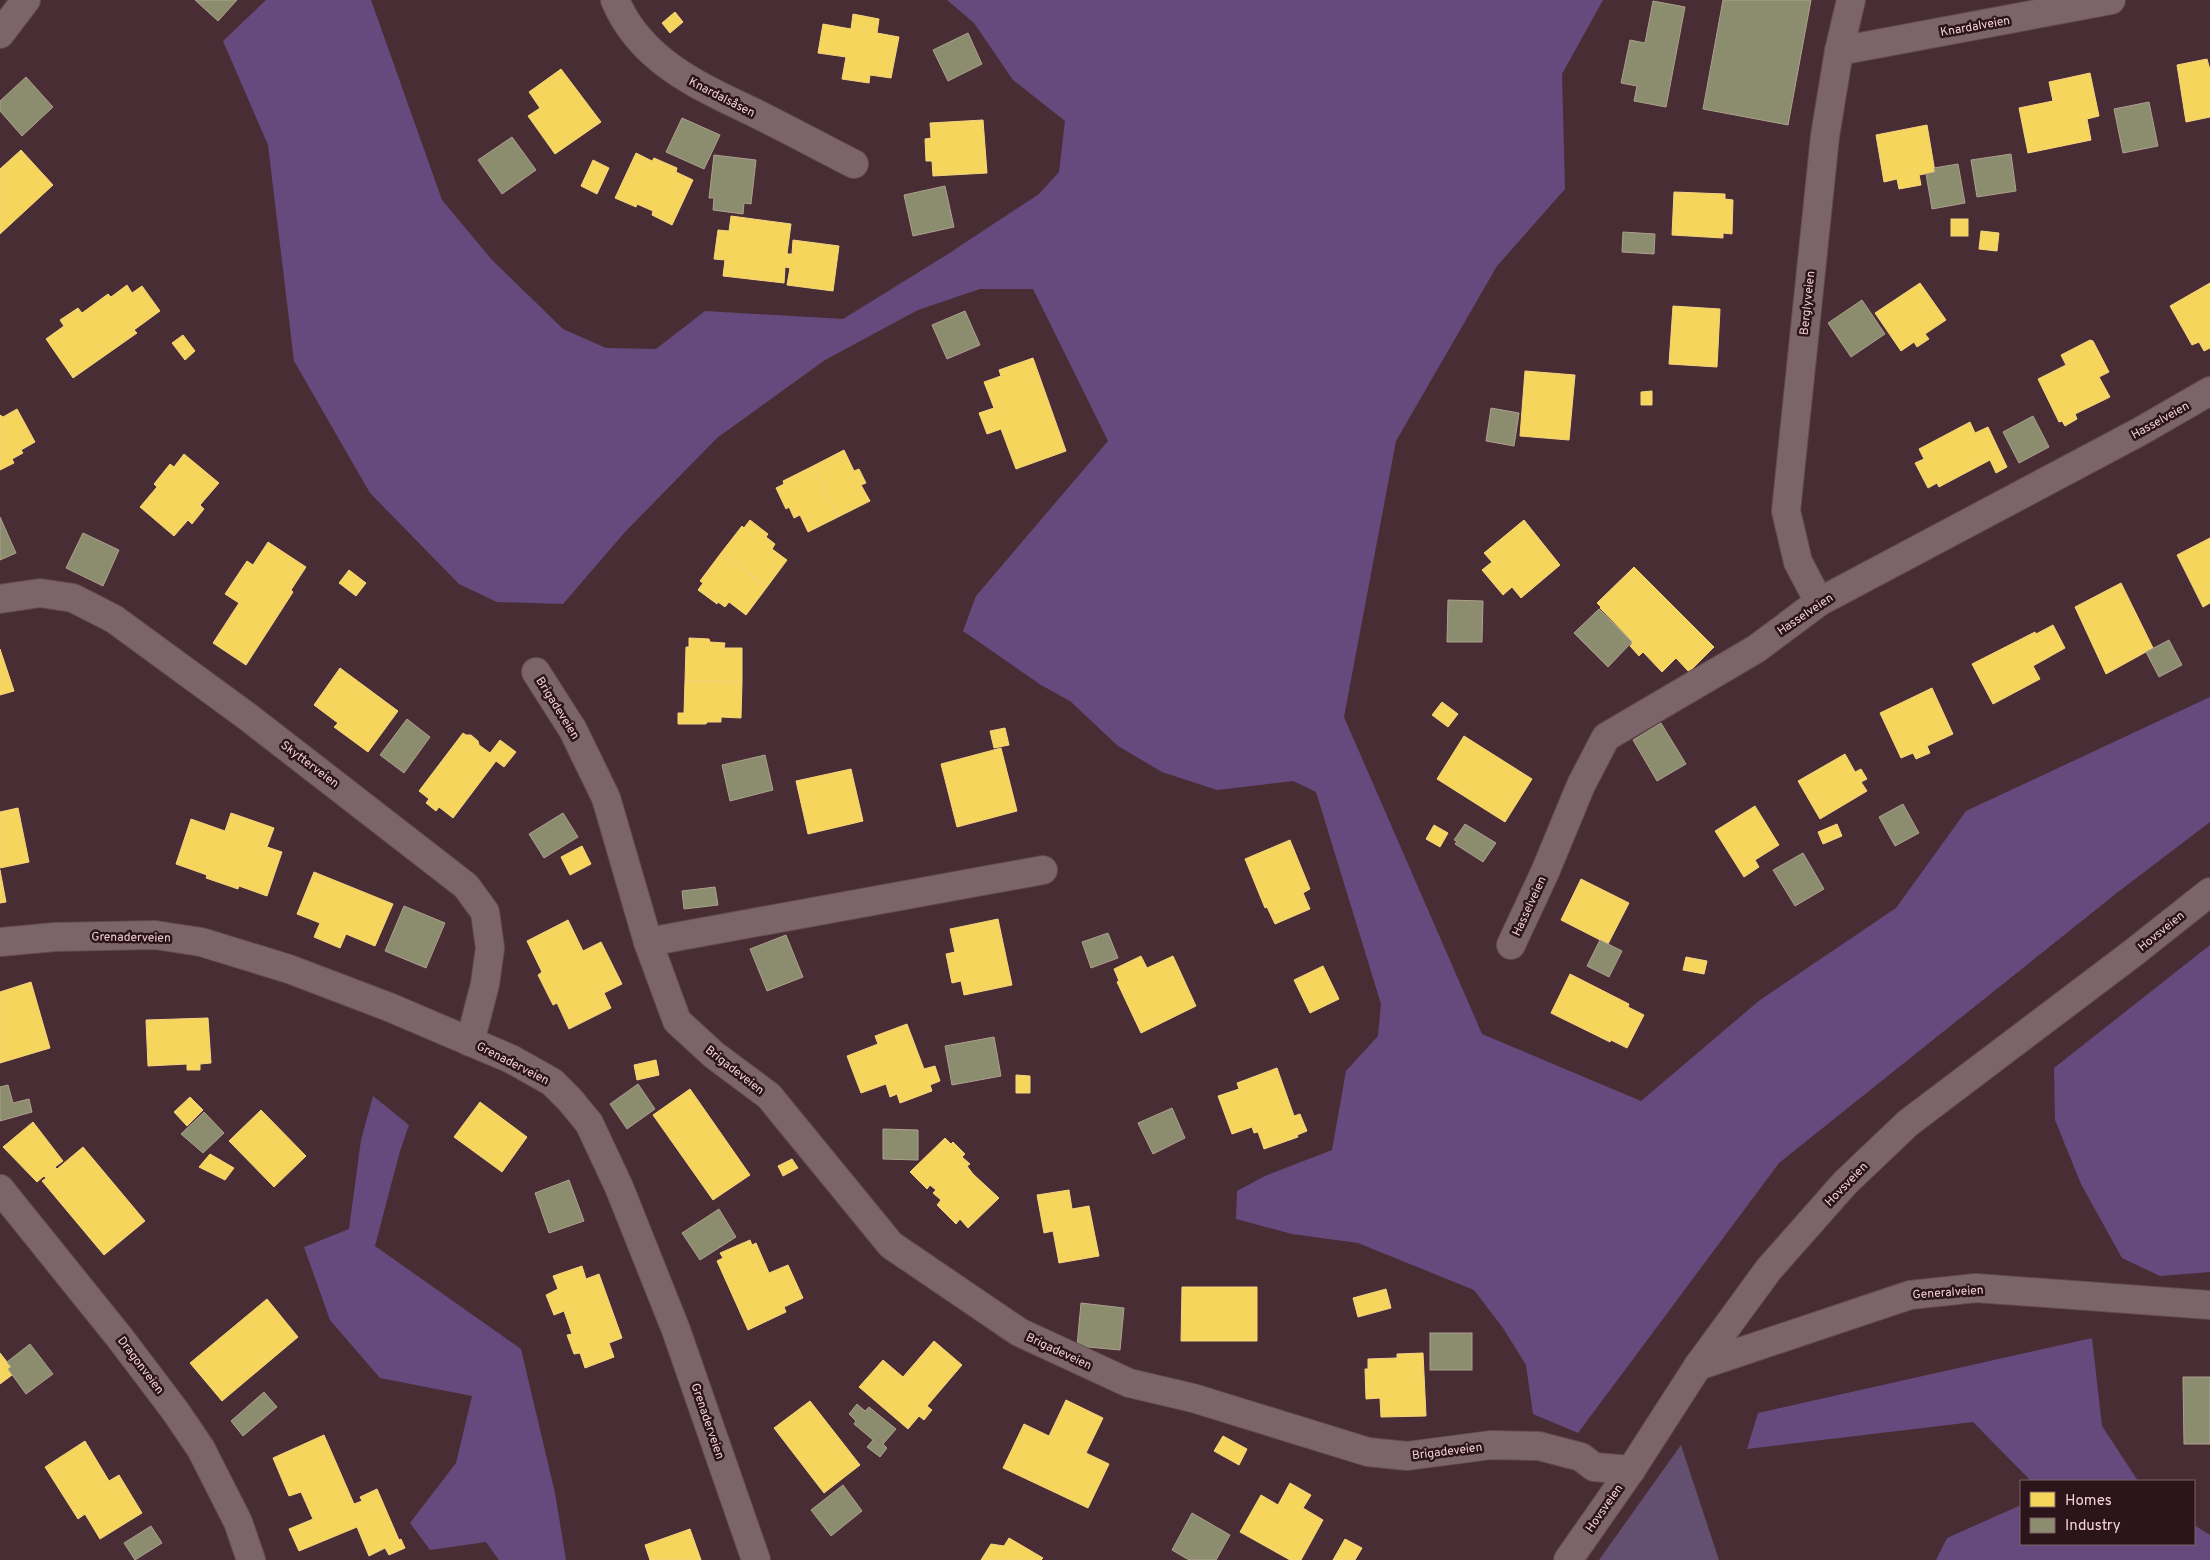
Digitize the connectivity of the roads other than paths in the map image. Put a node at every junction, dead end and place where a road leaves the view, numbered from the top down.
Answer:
1 (26, 0) edge
2 (615, 0) edge
3 (1850, 0) edge
4 (2111, 0) edge
5 (0, 34) edge
6 (1838, 51) junction
7 (854, 164) dead end
8 (2210, 391) edge
9 (0, 599) edge
10 (1819, 602) junction
11 (536, 672) dead end
12 (1043, 870) dead end
13 (2210, 892) edge
14 (0, 942) edge
15 (648, 942) junction
16 (1511, 945) dead end
17 (470, 1042) junction
18 (0, 1189) edge
19 (2210, 1305) edge
20 (1698, 1366) junction
21 (1631, 1470) junction
22 (251, 1560) edge
23 (756, 1560) edge
24 (1568, 1560) edge

1 - 5 street
2 - 7 street, Knardalsåsen
3 - 6 street, Berglyveien
4 - 6 street, Knardalveien
6 - 10 street, Berglyveien
8 - 10 street, Hasselveien
9 - 17 street, Skytterveien
10 - 16 street, Hasselveien
11 - 15 street, Brigadeveien
12 - 15 street
13 - 20 street, Hovsveien
14 - 17 street, Grenaderveien
15 - 21 street, Brigadeveien
17 - 23 street, Grenaderveien
18 - 22 street, Dragonveien
19 - 20 street, Generalveien
20 - 21 street, Hovsveien
21 - 24 street, Hovsveien

